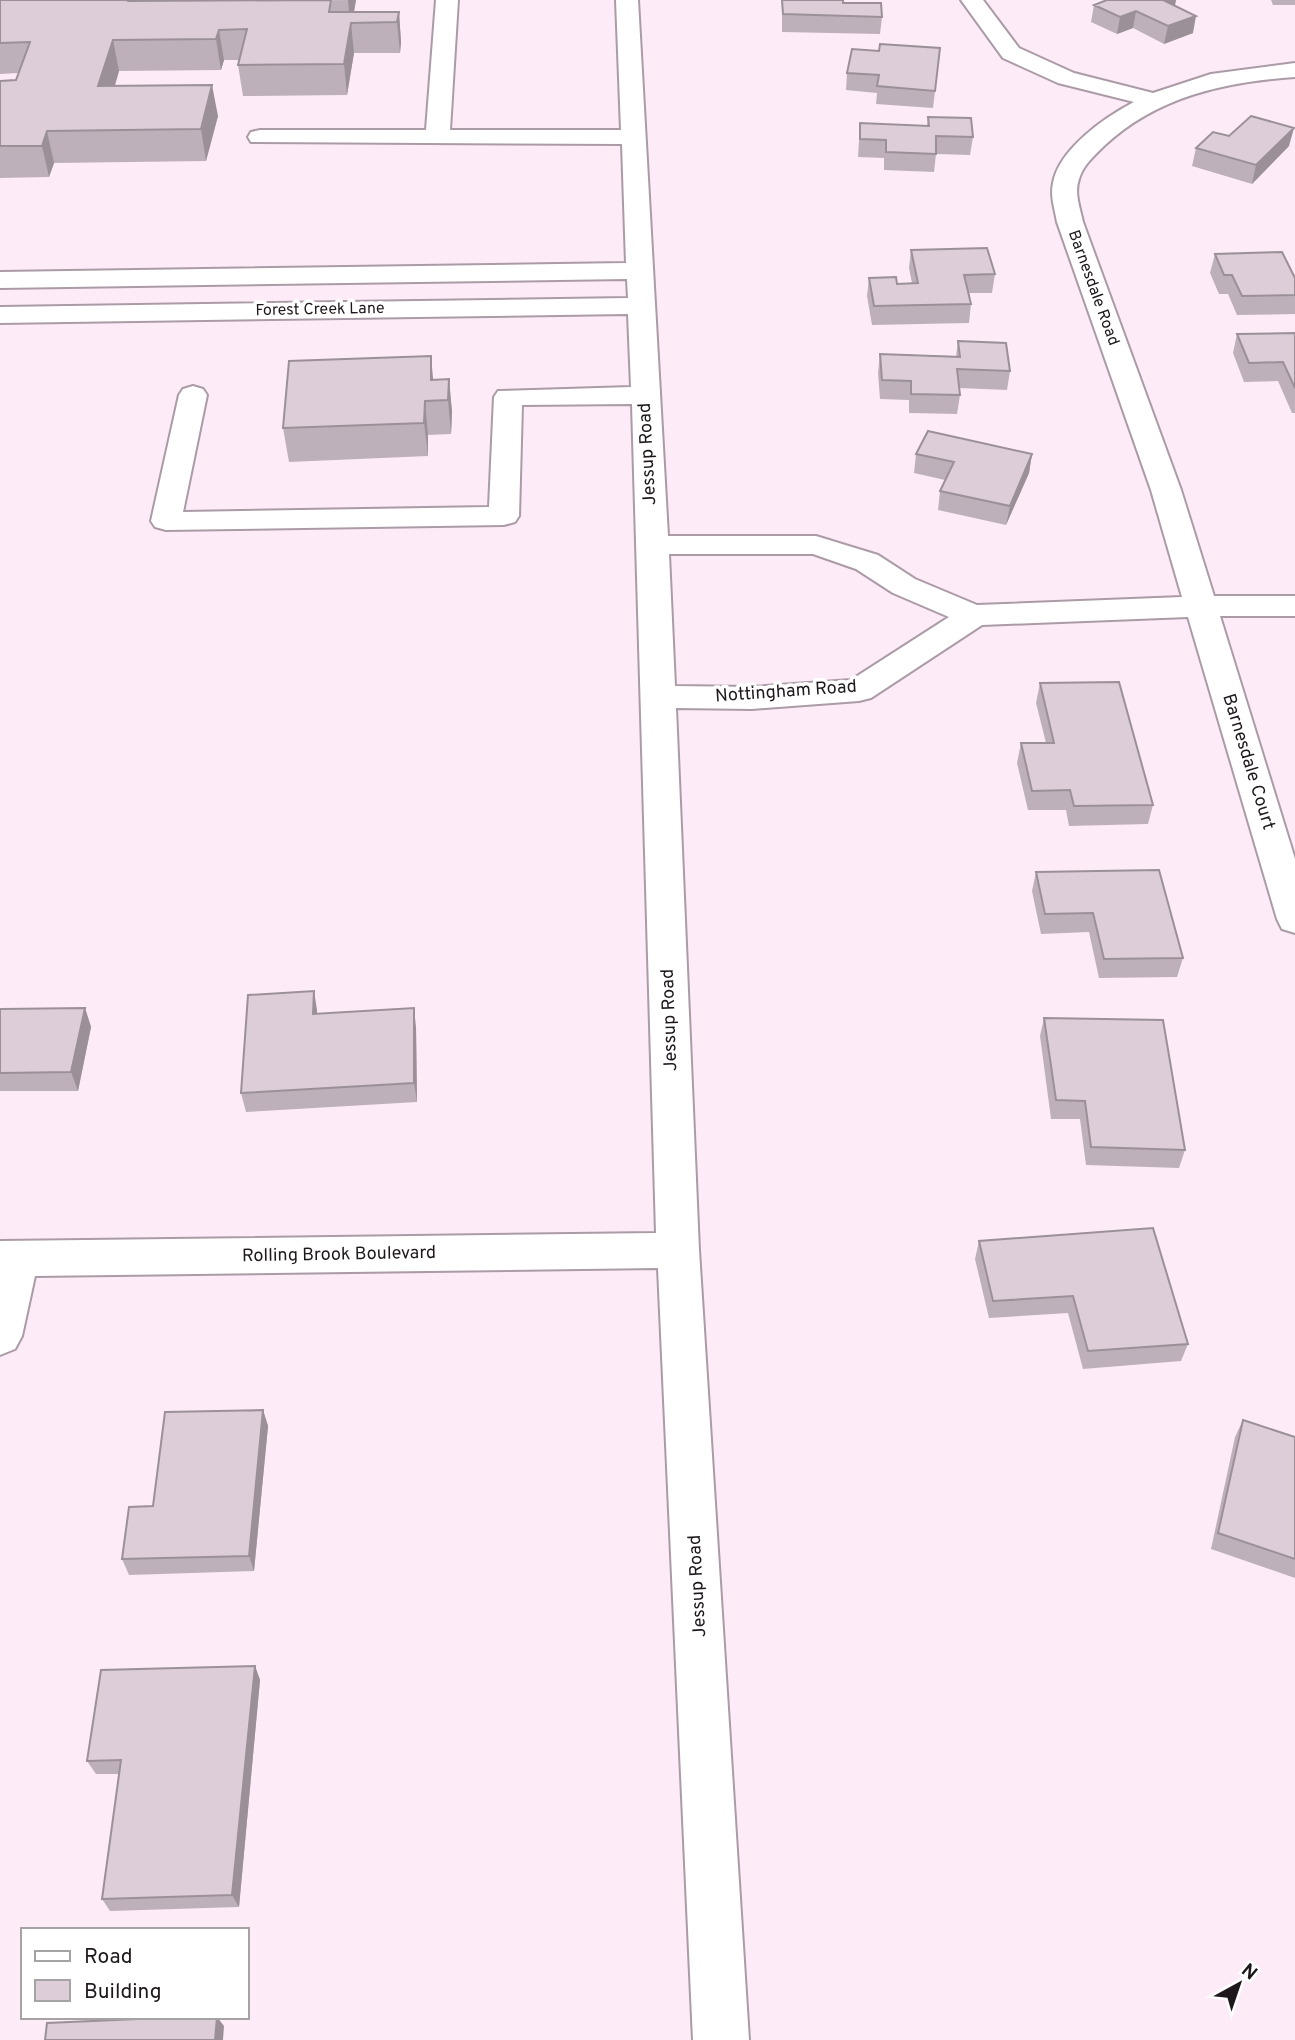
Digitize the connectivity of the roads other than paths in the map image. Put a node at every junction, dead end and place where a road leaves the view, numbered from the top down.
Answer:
1 (447, 0) edge
2 (627, 0) edge
3 (972, 0) edge
4 (1295, 70) edge
5 (1153, 100) junction
6 (438, 135) junction
7 (260, 137) dead end
8 (632, 137) junction
9 (0, 280) edge
10 (640, 288) junction
11 (0, 315) edge
12 (193, 395) dead end
13 (645, 395) junction
14 (653, 545) junction
15 (1202, 606) junction
16 (1295, 606) edge
17 (975, 615) junction
18 (659, 697) junction
19 (1295, 919) edge
20 (678, 1250) junction
21 (9, 1259) edge
22 (0, 1336) edge
23 (720, 2040) edge

1 - 6 street
2 - 8 street, Jessup Road
3 - 5 street
4 - 5 street, Barnesdale Road
5 - 15 street, Barnesdale Road
6 - 7 street
6 - 8 street
8 - 10 street, Jessup Road
9 - 10 street, Forest Creek Lane
10 - 11 street, Forest Creek Lane
10 - 13 street, Jessup Road
12 - 13 street
13 - 14 street, Jessup Road
14 - 17 street
14 - 18 street, Jessup Road
15 - 16 street
15 - 17 street
15 - 19 street, Barnesdale Court
17 - 18 street, Nottingham Road
18 - 20 street, Jessup Road
20 - 21 street, Rolling Brook Boulevard
20 - 23 street, Jessup Road
21 - 22 street

